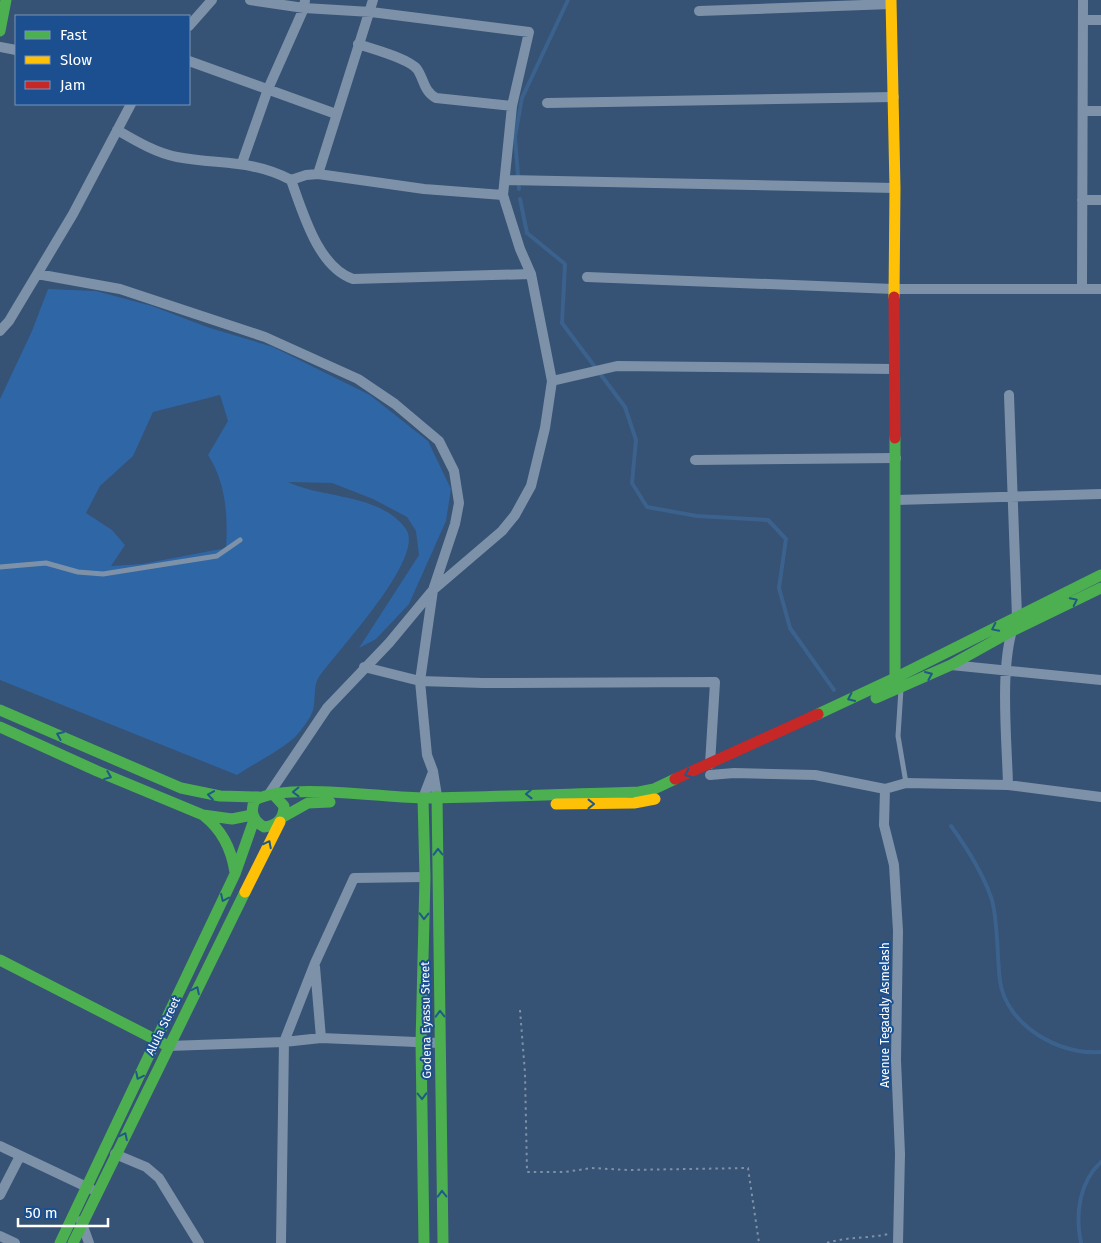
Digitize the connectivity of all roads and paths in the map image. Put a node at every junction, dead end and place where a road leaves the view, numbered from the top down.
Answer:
1 (6, 0) edge
2 (212, 0) edge
3 (250, 0) edge
4 (373, 0) edge
5 (1083, 0) edge
6 (891, 2) edge
7 (304, 4) edge
8 (699, 10) dead end
9 (371, 12) junction
10 (1083, 20) junction
11 (1101, 20) edge
12 (190, 25) edge
13 (0, 31) edge
14 (358, 44) junction
15 (0, 47) edge
16 (15, 50) edge
17 (190, 61) edge
18 (268, 89) junction
19 (894, 97) junction
20 (547, 103) dead end
21 (130, 105) edge
22 (512, 106) junction
23 (1083, 111) junction
24 (1101, 111) edge
25 (336, 114) junction
26 (117, 130) junction
27 (242, 163) junction
28 (318, 174) junction
29 (291, 180) junction
30 (506, 180) junction
31 (895, 188) junction
32 (504, 195) junction
33 (1082, 200) junction
34 (1101, 200) edge
35 (37, 274) junction
36 (532, 274) junction
37 (587, 277) dead end
38 (894, 289) junction
39 (1082, 289) junction
40 (1101, 289) edge
41 (0, 331) edge
42 (893, 369) junction
43 (552, 381) junction
44 (1009, 395) dead end
45 (896, 458) junction
46 (695, 460) dead end
47 (1101, 494) edge
48 (1013, 496) junction
49 (896, 500) junction
50 (240, 540) dead end
51 (0, 567) edge
52 (1101, 575) edge
53 (1101, 588) edge
54 (433, 590) junction
55 (1017, 617) junction
56 (1010, 632) junction
57 (951, 665) junction
58 (364, 666) junction
59 (1006, 672) junction
60 (1101, 680) edge
61 (420, 682) junction
62 (898, 682) junction
63 (0, 711) edge
64 (0, 727) edge
65 (710, 769) junction
66 (433, 771) junction
67 (906, 783) junction
68 (1008, 785) junction
69 (885, 789) junction
70 (267, 796) junction
71 (1101, 797) edge
72 (437, 801) junction
73 (423, 802) junction
74 (203, 815) junction
75 (253, 818) junction
76 (282, 820) junction
77 (235, 874) junction
78 (425, 877) junction
79 (0, 960) edge
80 (315, 964) junction
81 (520, 1010) dead end
82 (321, 1038) junction
83 (156, 1040) junction
84 (284, 1042) junction
85 (421, 1043) junction
86 (440, 1043) junction
87 (168, 1046) junction
88 (0, 1146) edge
89 (116, 1154) junction
90 (20, 1156) junction
91 (85, 1186) junction
92 (97, 1192) junction
93 (0, 1195) edge
94 (76, 1209) junction
95 (82, 1224) junction
96 (898, 1232) junction
97 (0, 1236) edge
98 (15, 1243) edge
99 (60, 1243) edge
100 (73, 1243) edge
101 (89, 1243) edge
102 (199, 1243) edge
103 (281, 1243) edge
104 (424, 1243) edge
105 (443, 1243) edge
106 (759, 1243) edge
107 (827, 1243) edge
108 (898, 1243) edge

1 - 13 street
2 - 12 street
3 - 7 street
4 - 9 street
5 - 10 street
6 - 8 street
6 - 19 street
7 - 9 street
7 - 18 street
9 - 14 street
9 - 22 street
10 - 11 street
10 - 23 street
14 - 22 street
14 - 25 street
15 - 16 street
17 - 18 street
18 - 25 street
18 - 27 street
19 - 20 street
19 - 31 street
21 - 26 street
22 - 30 street
23 - 24 street
23 - 33 street
25 - 28 street
26 - 27 street
26 - 35 street
27 - 29 street
28 - 29 street
28 - 32 street
29 - 36 street
30 - 31 street
30 - 32 street
31 - 38 street
32 - 36 street
33 - 34 street
33 - 39 street
35 - 41 street
35 - 54 street
36 - 43 street
37 - 38 street
38 - 39 street
38 - 42 street
39 - 40 street
42 - 43 street
42 - 45 street
43 - 54 street
44 - 48 street
45 - 46 street
45 - 49 street
47 - 48 street
48 - 49 street
48 - 55 street
49 - 62 street
50 - 51 lane
52 - 55 street
56 -> 53 street
54 - 58 street
54 - 61 street
55 - 56 street
55 -> 62 street
56 - 57 street
56 - 59 street
57 - 59 street
62 -> 57 street
58 - 61 street
58 - 70 street
59 - 60 street
59 - 68 street
61 - 65 street
61 - 66 street
62 - 65 street
62 - 67 lane
70 -> 63 street
64 -> 74 street
65 - 69 street
65 - 72 street
66 - 72 street
66 - 73 street
67 - 68 street
67 - 69 street
68 - 71 street
69 - 96 street, Avenue Tegadaly Asmelash
73 -> 70 street
70 - 75 street
70 - 76 street
72 - 73 street
86 -> 72 street, Godena Eyassu Street
73 - 76 street
73 - 78 street
74 - 75 street
74 - 77 street
75 - 76 street
75 - 77 street, Alula Street
87 -> 76 street, Alula Street
77 -> 83 street, Alula Street
78 - 80 street
78 -> 85 street
79 - 83 street
80 - 82 street
80 - 84 street
81 - 106 path
82 - 84 street
82 - 85 street
83 - 87 street
83 -> 91 street, Alula Street
84 - 87 street
84 - 103 street
85 - 86 street
85 -> 104 street
105 -> 86 street, Godena Eyassu Street
89 -> 87 street, Alula Street
88 - 90 street
89 - 92 street, Alula Street
89 - 102 street
90 - 91 street
90 - 93 street
91 - 92 street
91 - 94 street, Alula Street
92 - 95 street, Alula Street
94 - 95 street
94 - 99 street, Alula Street
95 - 100 street, Alula Street
95 - 101 street
96 - 107 path
96 - 108 street, Avenue Tegadaly Asmelash
97 - 98 street

